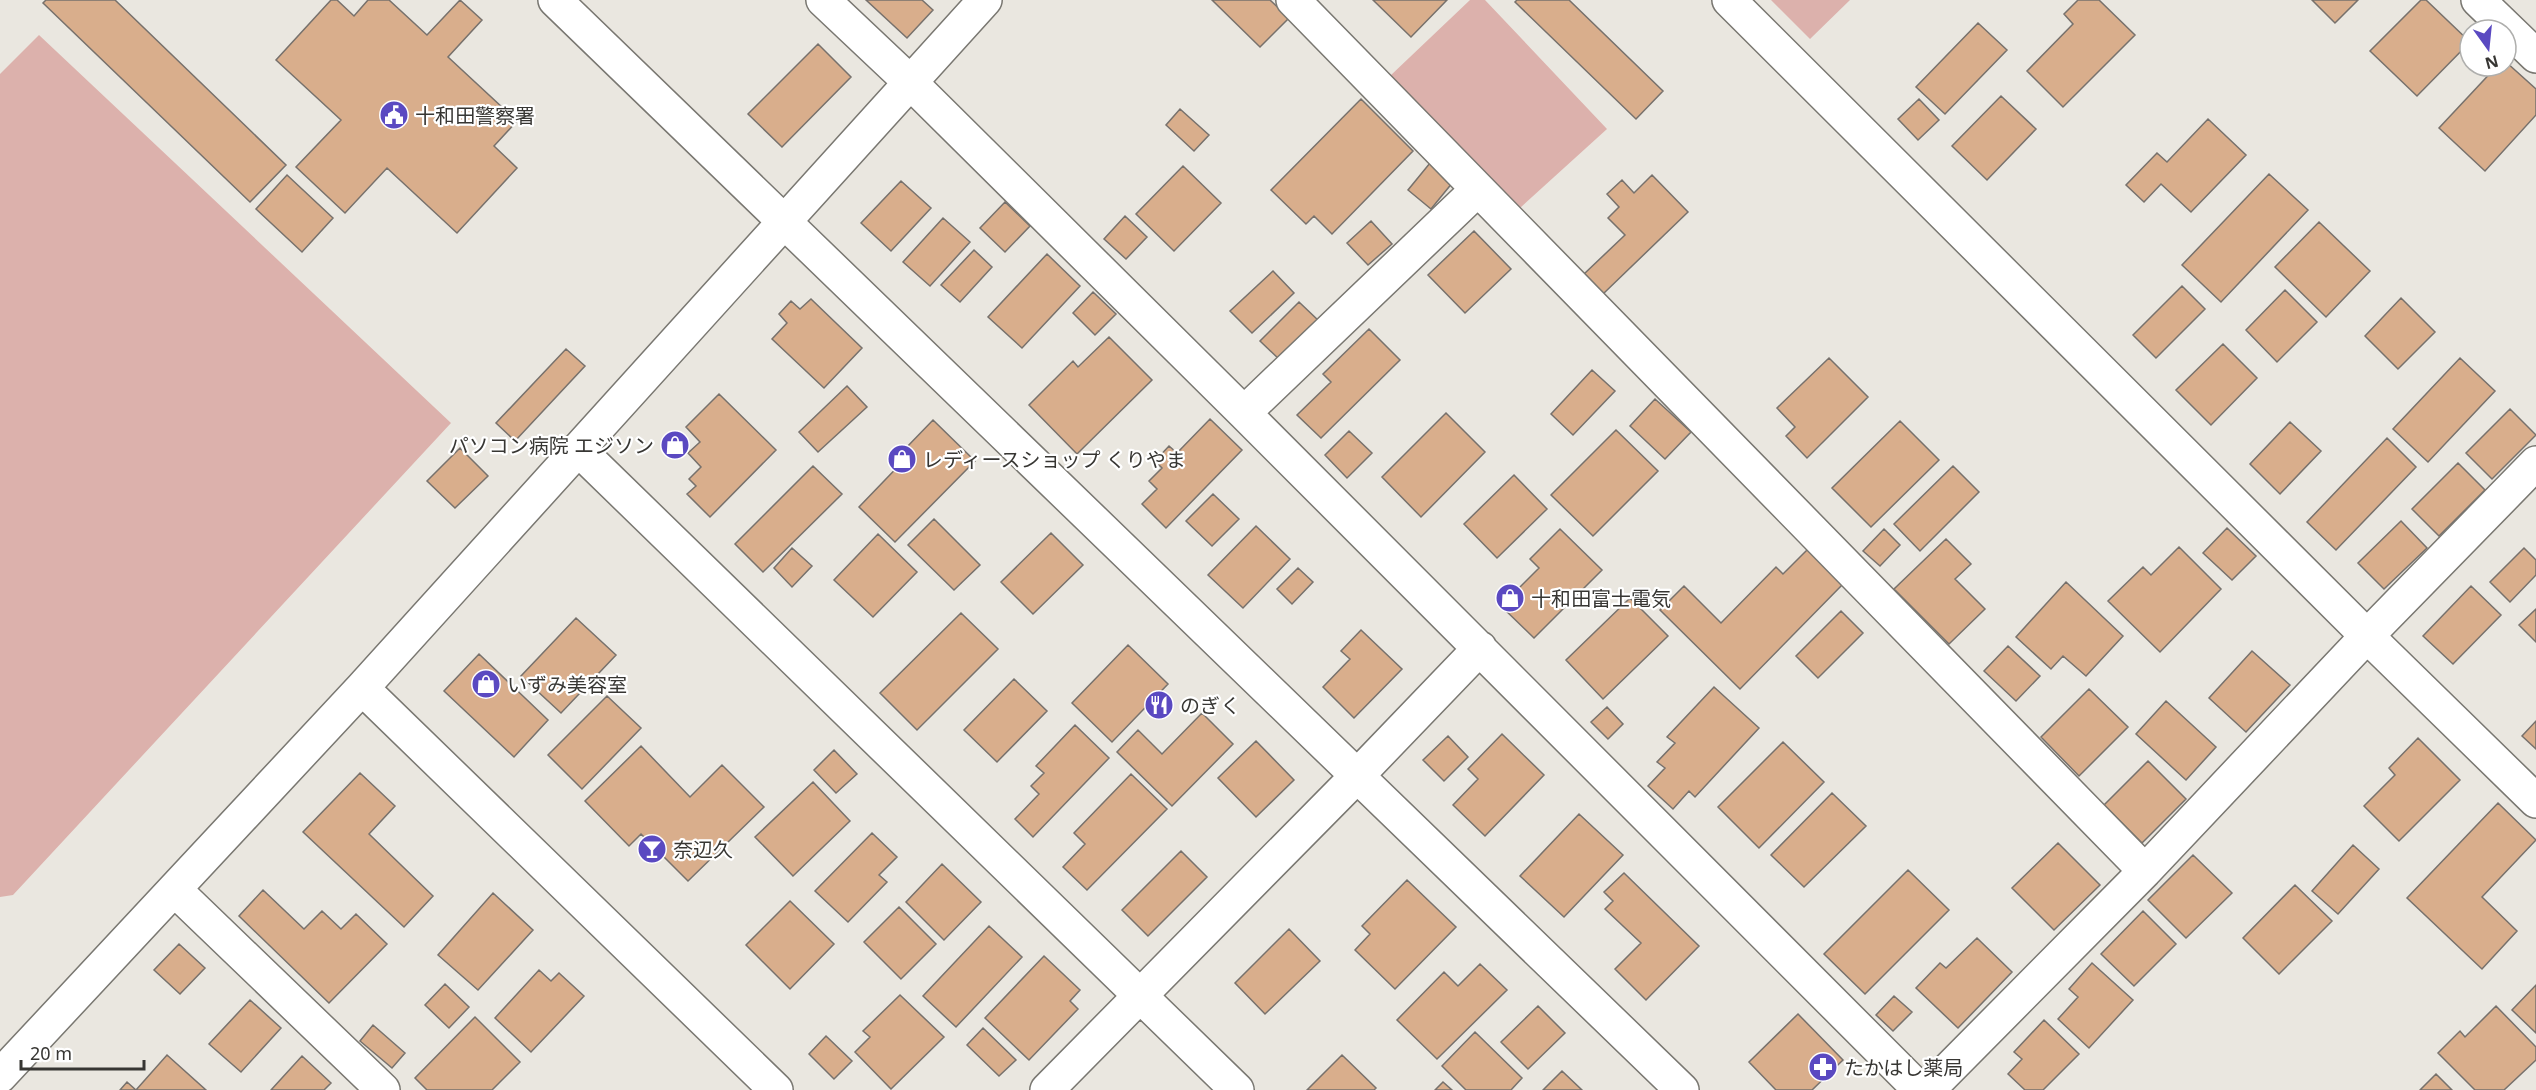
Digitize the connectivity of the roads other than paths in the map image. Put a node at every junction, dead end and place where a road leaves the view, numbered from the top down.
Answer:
1 (555, 0) edge
2 (824, 0) edge
3 (985, 0) edge
4 (1293, 0) edge
5 (1729, 0) edge
6 (2478, 0) edge
7 (2536, 56) edge
8 (910, 83) junction
9 (1477, 190) junction
10 (784, 223) junction
11 (1244, 413) junction
12 (579, 450) junction
13 (2536, 463) edge
14 (2367, 636) junction
15 (1480, 648) junction
16 (362, 688) junction
17 (1358, 776) junction
18 (2536, 801) edge
19 (2145, 871) junction
20 (175, 890) junction
21 (1139, 995) junction
22 (0, 1075) edge
23 (16, 1090) edge
24 (383, 1090) edge
25 (776, 1090) edge
26 (1047, 1090) edge
27 (1237, 1090) edge
28 (1682, 1090) edge
29 (1920, 1090) edge
30 (1928, 1090) edge

1 - 10 street
2 - 8 street
3 - 8 street
4 - 9 street
5 - 14 street
6 - 7 street
8 - 10 street
8 - 11 street
9 - 11 street
9 - 19 street
10 - 12 street
10 - 17 street
11 - 15 street
12 - 16 street
12 - 21 street
13 - 14 street
14 - 18 street
14 - 19 street
15 - 17 street
15 - 29 street
16 - 20 street
16 - 25 street
17 - 21 street
17 - 28 street
19 - 30 street
20 - 22 street
20 - 24 street
21 - 26 street
21 - 27 street
22 - 23 street

